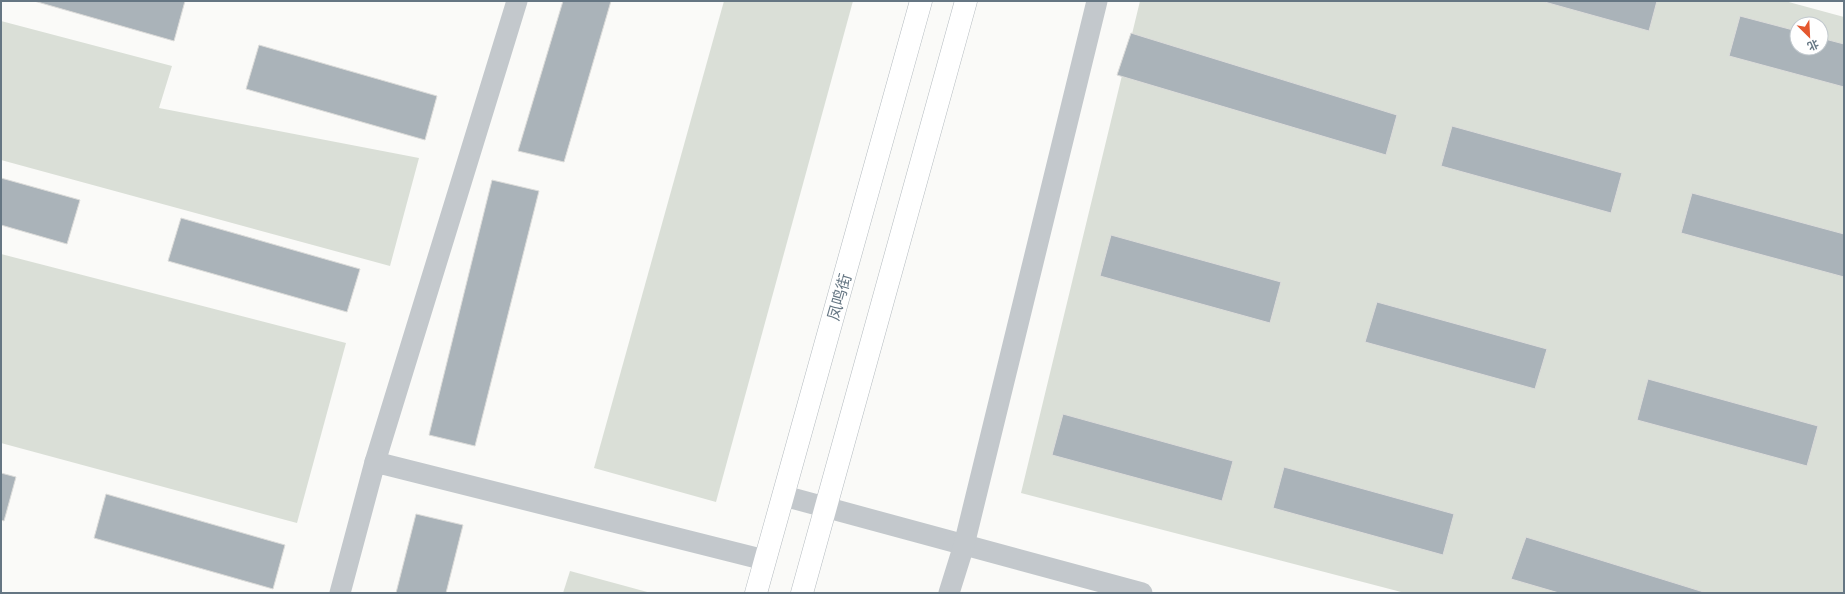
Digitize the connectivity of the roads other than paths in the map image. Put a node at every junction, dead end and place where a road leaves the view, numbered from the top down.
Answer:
1 (517, 1) edge
2 (921, 1) edge
3 (966, 1) edge
4 (1097, 1) edge
5 (374, 462) junction
6 (784, 496) junction
7 (826, 507) junction
8 (964, 545) junction
9 (765, 560) junction
10 (340, 593) edge
11 (756, 593) edge
12 (802, 593) edge
13 (949, 593) edge
14 (1142, 593) edge

1 - 5 street
2 - 6 main road, 凤鸣街
3 - 7 main road
4 - 8 street
5 - 9 street
5 - 10 street
6 - 7 street
6 - 9 main road, 凤鸣街
7 - 8 street
7 - 12 main road
8 - 13 street
8 - 14 street
9 - 11 main road, 凤鸣街

